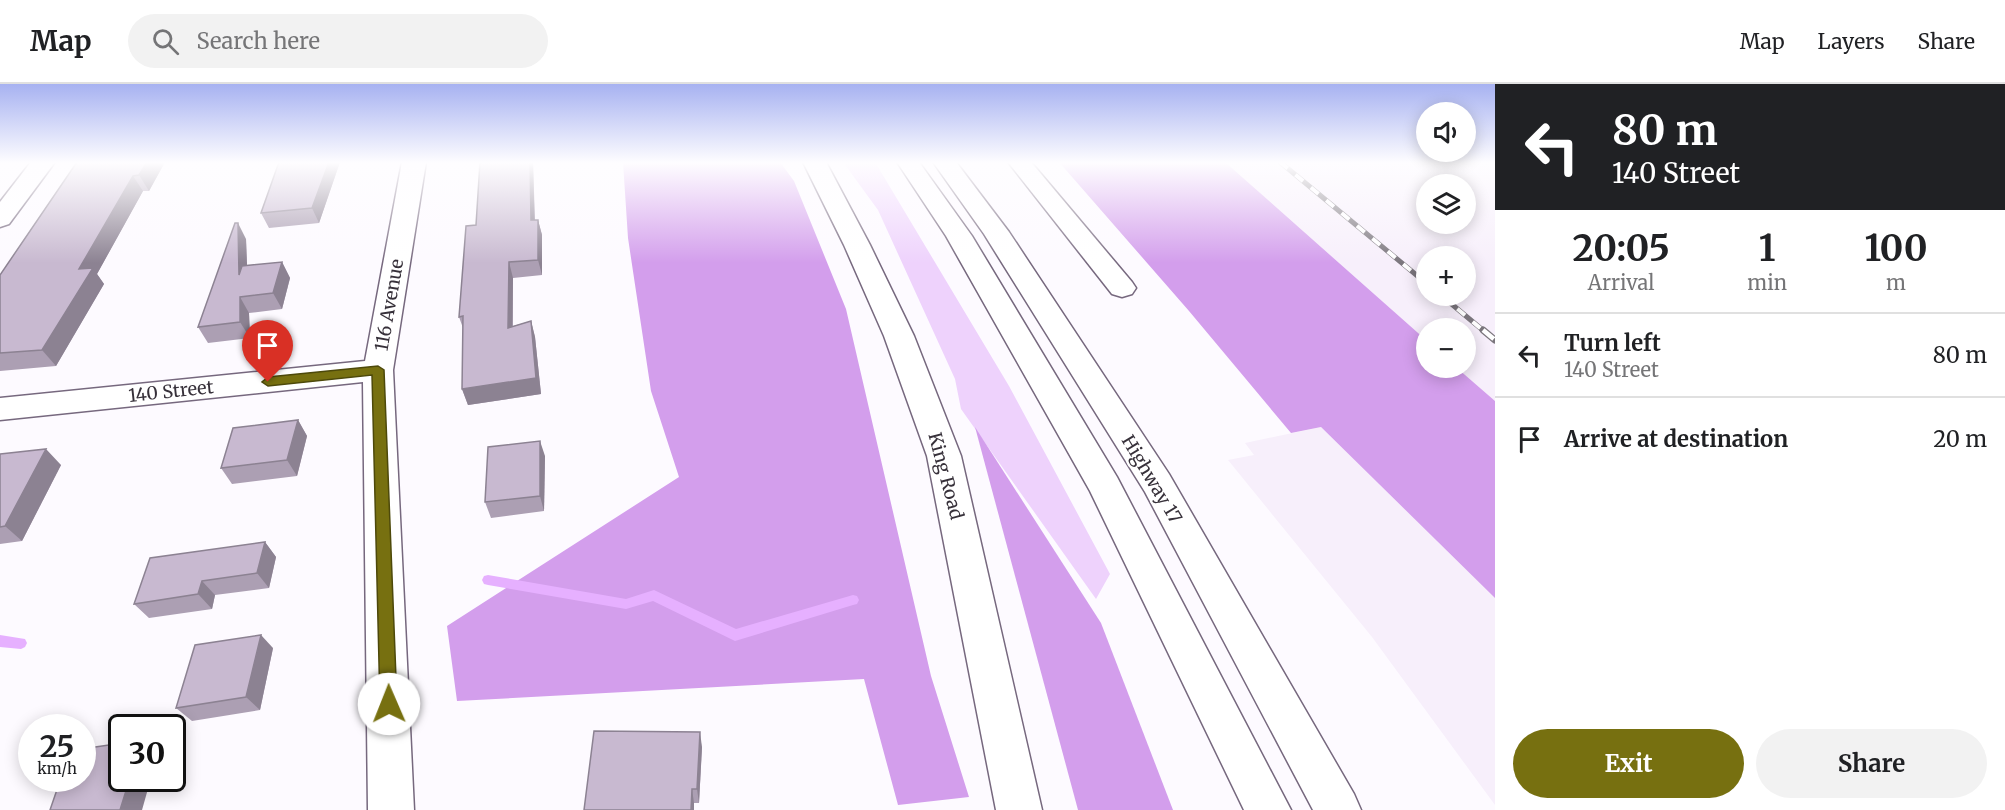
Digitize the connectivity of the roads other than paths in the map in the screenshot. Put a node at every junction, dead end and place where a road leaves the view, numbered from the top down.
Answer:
1 (17, 196) edge
2 (408, 196) edge
3 (832, 196) edge
4 (931, 196) edge
5 (969, 196) edge
6 (1047, 196) edge
7 (0, 219) edge
8 (1122, 288) dead end
9 (378, 370) junction
10 (0, 409) edge
11 (391, 810) edge
12 (1019, 810) edge
13 (1268, 810) edge
14 (1338, 810) edge

1 - 7 main road
2 - 9 main road, 116 Avenue
3 - 12 main road, King Road
4 - 13 main road
5 - 14 main road, Highway 17
6 - 8 main road
9 - 10 main road, 140 Street
9 - 11 main road, 116 Avenue

